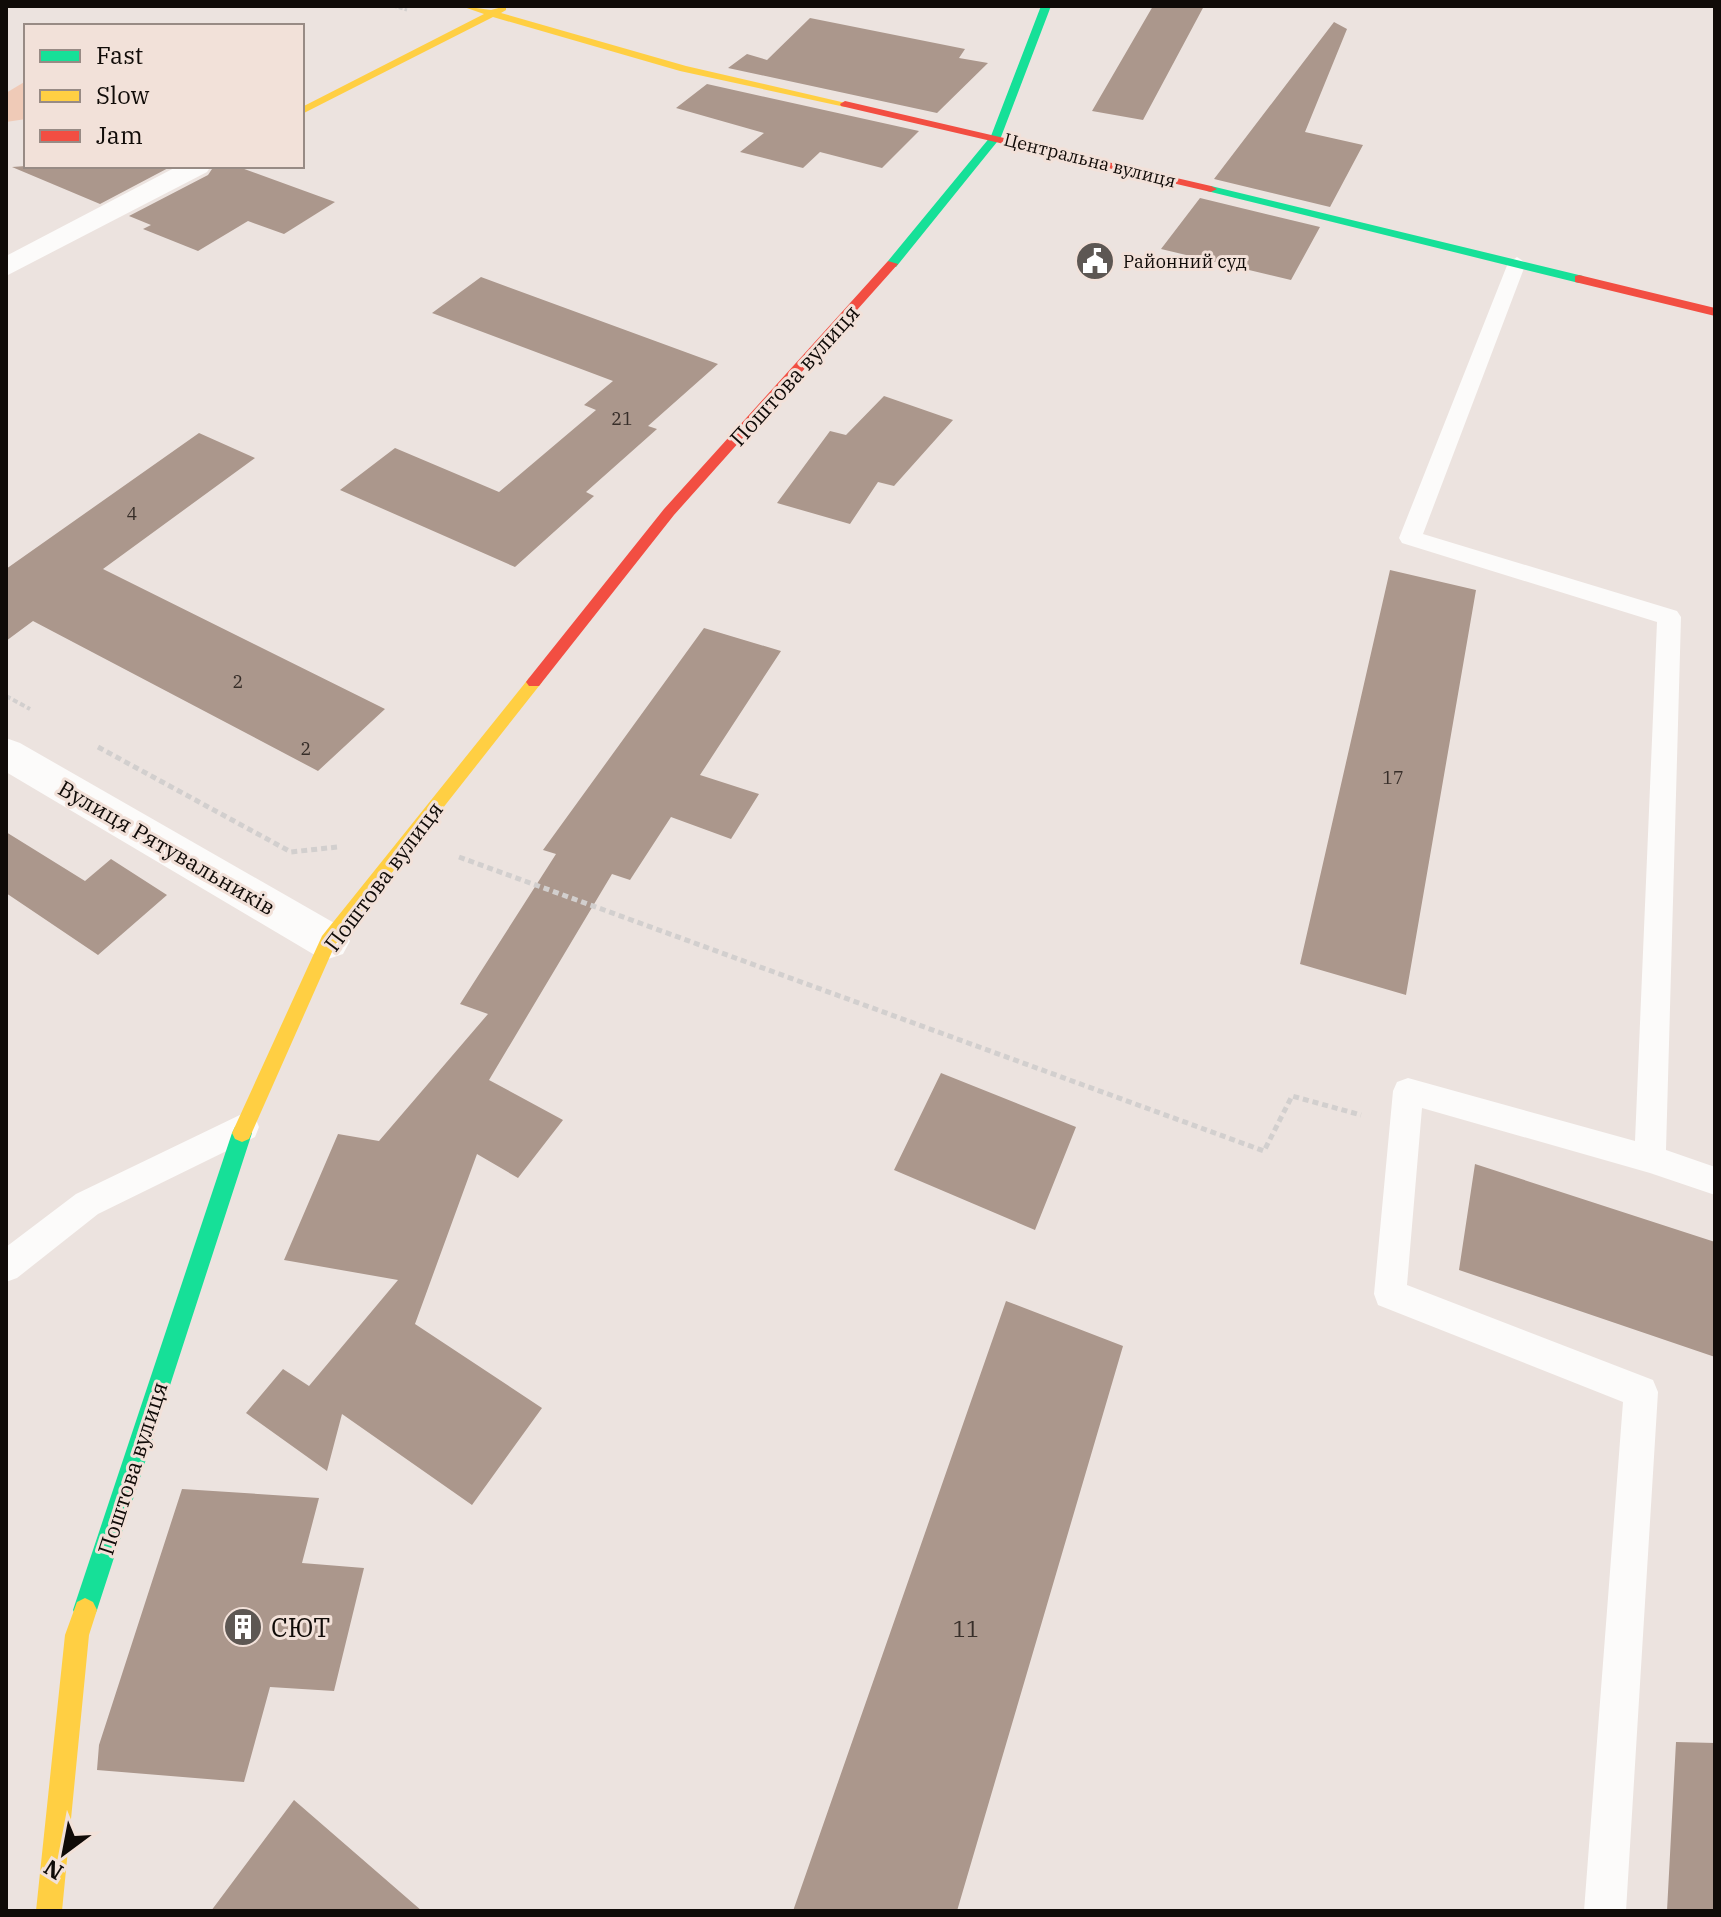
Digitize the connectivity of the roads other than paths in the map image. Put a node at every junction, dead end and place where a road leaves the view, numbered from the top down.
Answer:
1 (466, 6) edge
2 (1046, 6) edge
3 (499, 10) edge
4 (304, 110) edge
5 (996, 137) junction
6 (194, 168) edge
7 (1517, 263) junction
8 (6, 267) edge
9 (1715, 312) edge
10 (6, 753) edge
11 (328, 941) junction
12 (244, 1127) junction
13 (1650, 1159) junction
14 (1715, 1181) edge
15 (6, 1267) edge
16 (49, 1911) edge
17 (1605, 1911) edge

1 - 3 street, Центральна вулиця
2 - 5 street, Поштова вулиця
3 - 4 street
3 - 5 street, Центральна вулиця
5 - 7 street, Центральна вулиця
5 - 11 street, Поштова вулиця
6 - 8 street
7 - 9 street, Центральна вулиця
7 - 13 lane
10 - 11 street, Вулиця Рятувальників
11 - 12 street, Поштова вулиця
12 - 15 lane
12 - 16 street, Поштова вулиця
13 - 14 lane
13 - 17 lane

